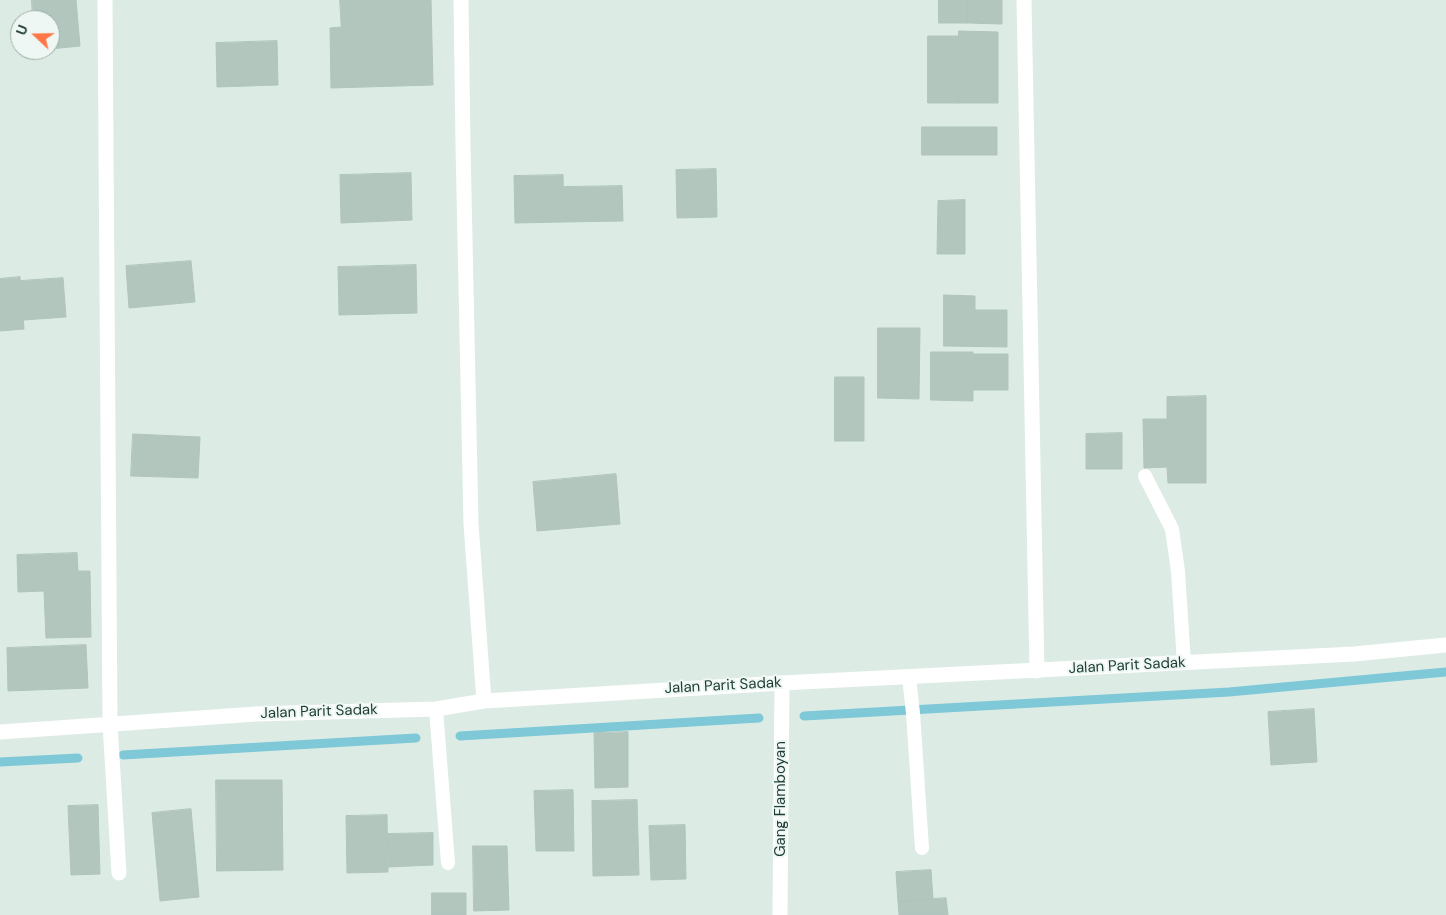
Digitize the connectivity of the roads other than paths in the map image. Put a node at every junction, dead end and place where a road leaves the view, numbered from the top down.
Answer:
1 (105, 0) edge
2 (461, 0) edge
3 (1024, 0) edge
4 (1145, 476) dead end
5 (1446, 645) edge
6 (1184, 663) junction
7 (1036, 671) junction
8 (909, 682) junction
9 (782, 683) junction
10 (484, 700) junction
11 (436, 709) junction
12 (110, 724) junction
13 (0, 732) edge
14 (922, 848) dead end
15 (448, 863) dead end
16 (120, 873) dead end
17 (780, 915) edge

1 - 12 street
2 - 10 street
3 - 7 street
4 - 6 lane
5 - 6 street, Jalan Parit Sadak
6 - 7 street, Jalan Parit Sadak
7 - 8 street, Jalan Parit Sadak
8 - 9 street, Jalan Parit Sadak
8 - 14 lane
9 - 10 street, Jalan Parit Sadak
9 - 17 street, Gang Flamboyan
10 - 11 street, Jalan Parit Sadak
11 - 12 street, Jalan Parit Sadak
11 - 15 lane
12 - 13 street, Jalan Parit Sadak
12 - 16 street

